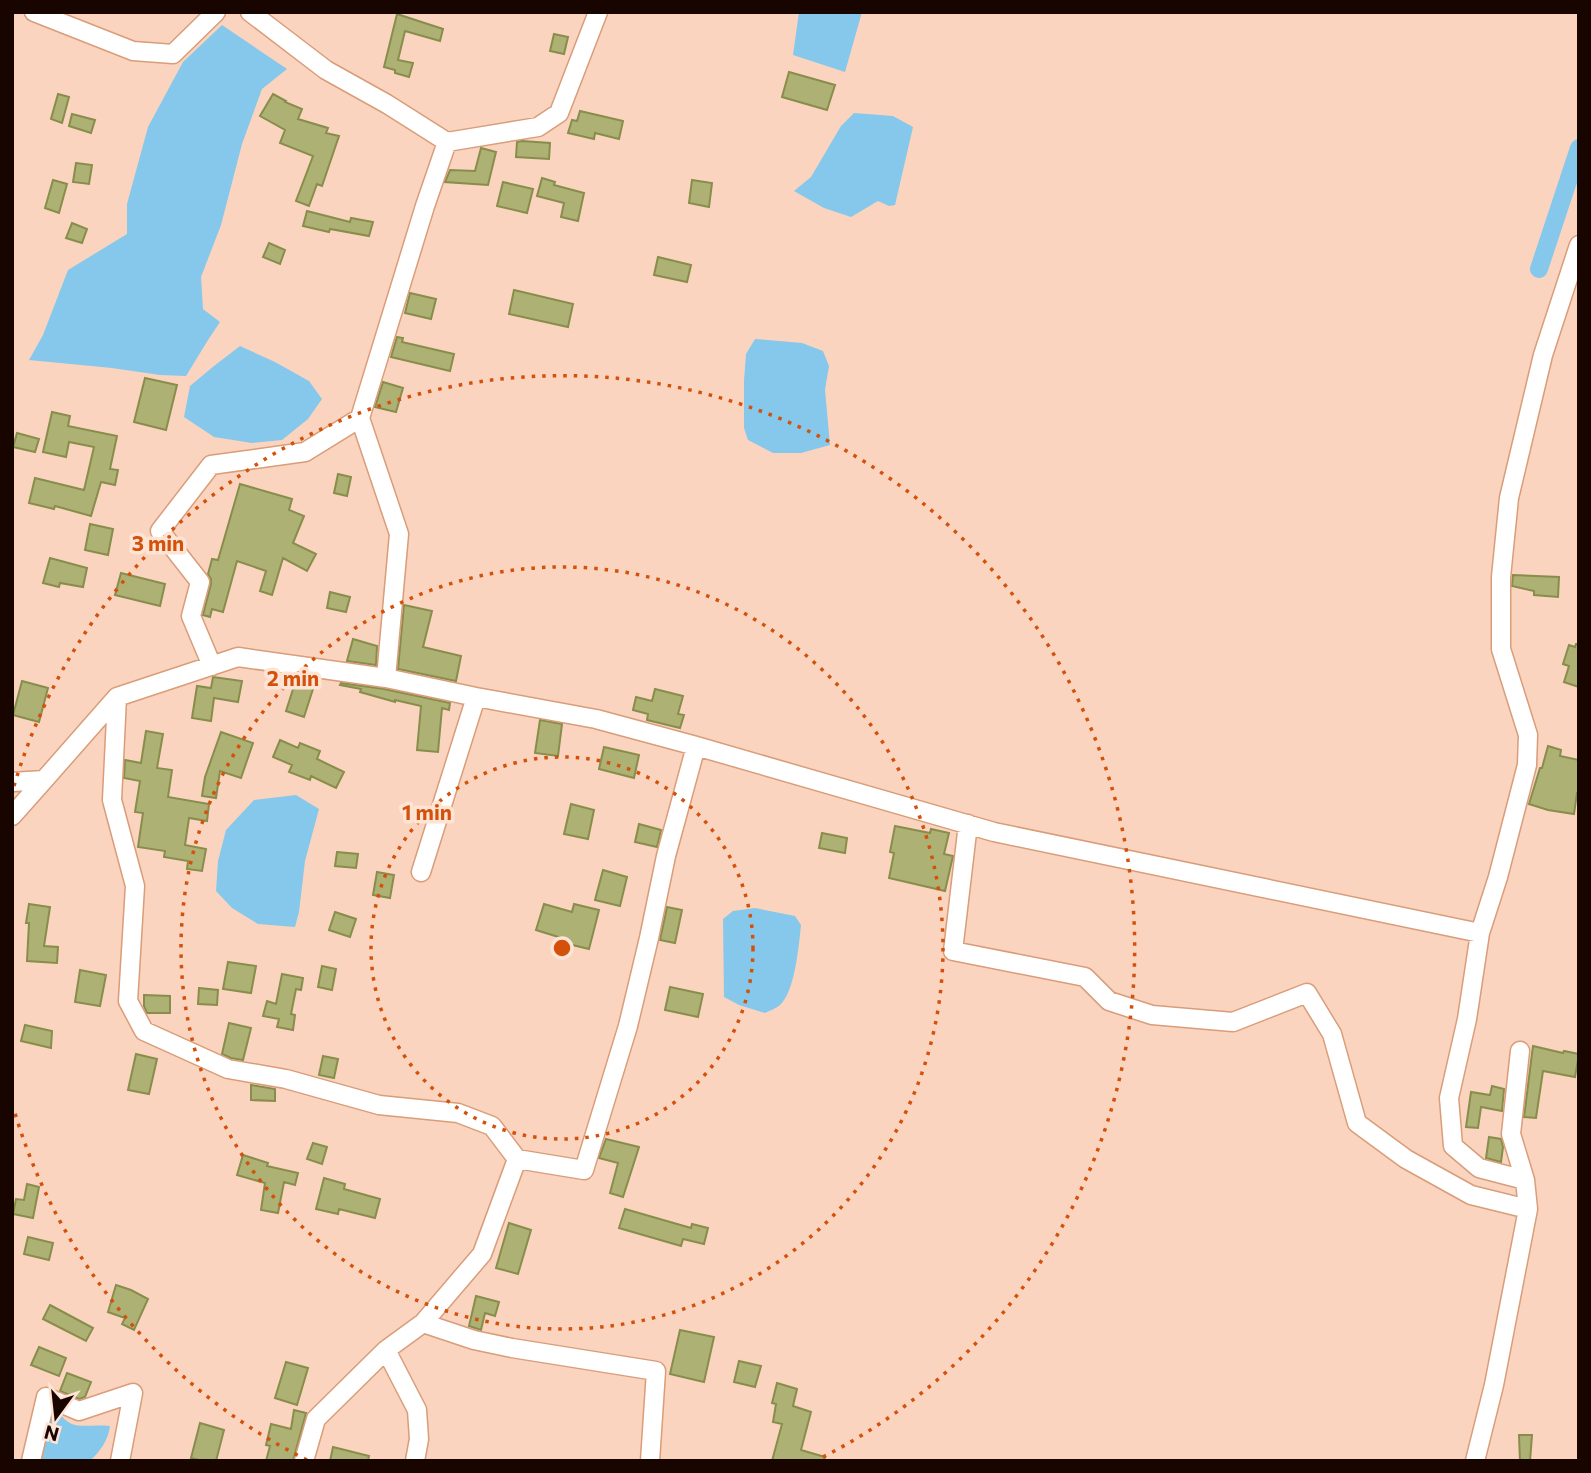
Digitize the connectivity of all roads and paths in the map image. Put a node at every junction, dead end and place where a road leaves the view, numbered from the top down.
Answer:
1 (33, 12) edge
2 (216, 12) edge
3 (250, 12) edge
4 (598, 12) edge
5 (56, 16) edge
6 (447, 142) junction
7 (1579, 245) edge
8 (360, 418) junction
9 (212, 666) junction
10 (386, 678) junction
11 (117, 697) junction
12 (476, 697) junction
13 (696, 746) junction
14 (44, 780) junction
15 (12, 782) edge
16 (12, 816) edge
17 (968, 824) junction
18 (421, 872) dead end
19 (1480, 933) junction
20 (1520, 1051) dead end
21 (517, 1159) junction
22 (1525, 1180) junction
23 (1528, 1209) junction
24 (423, 1323) junction
25 (386, 1350) junction
26 (31, 1461) edge
27 (120, 1461) edge
28 (304, 1461) edge
29 (415, 1461) edge
30 (650, 1461) edge
31 (1475, 1461) edge

1 - 5 street
2 - 5 street
3 - 6 street
4 - 6 street
6 - 8 street
7 - 19 street
8 - 9 street
8 - 10 street
9 - 10 street
9 - 11 street
10 - 12 street
11 - 14 street
11 - 21 street
12 - 13 street
12 - 18 street
13 - 17 street
13 - 21 street
14 - 15 street
14 - 16 street
17 - 19 street
17 - 23 street
19 - 22 street
20 - 22 street
21 - 24 street
22 - 23 street
23 - 31 street
24 - 25 street
24 - 30 street
25 - 28 street
25 - 29 street
26 - 27 street

